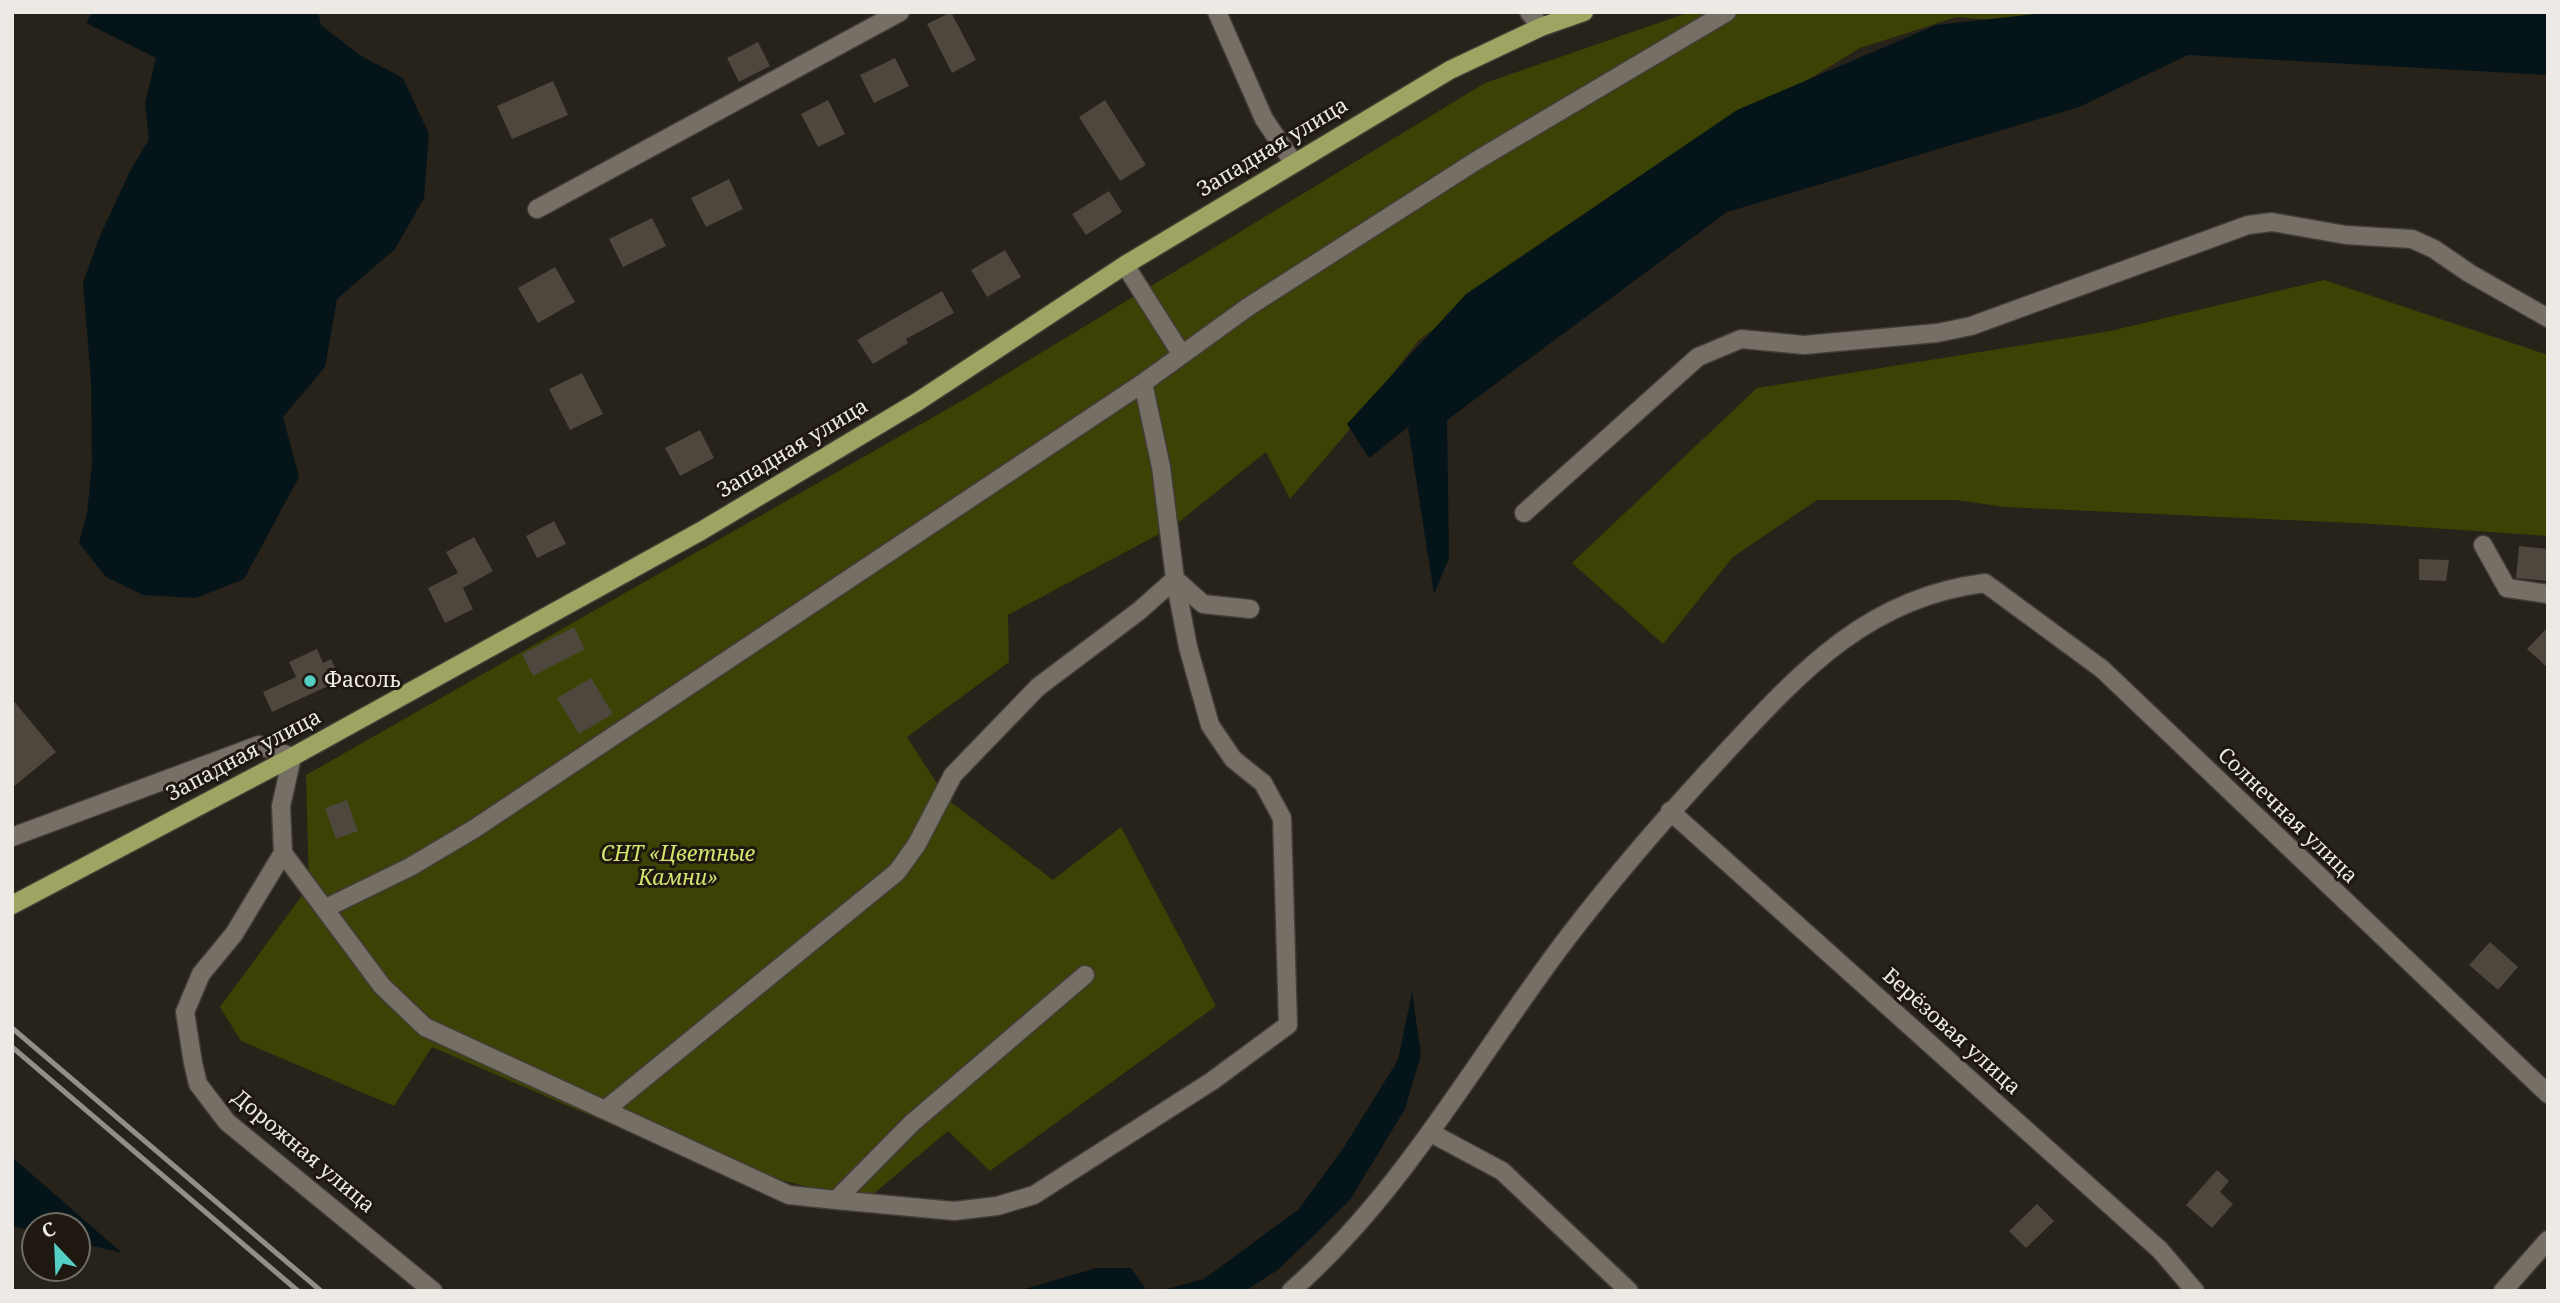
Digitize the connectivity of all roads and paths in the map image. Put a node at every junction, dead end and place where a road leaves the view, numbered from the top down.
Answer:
1 (900, 12) edge
2 (1217, 12) edge
3 (1529, 12) edge
4 (1584, 12) edge
5 (1727, 12) edge
6 (1541, 27) junction
7 (1293, 162) junction
8 (537, 209) dead end
9 (1125, 265) junction
10 (2548, 318) edge
11 (1182, 355) junction
12 (1143, 383) junction
13 (1524, 513) dead end
14 (2483, 545) dead end
15 (1175, 579) junction
16 (2548, 594) edge
17 (1250, 609) dead end
18 (292, 757) junction
19 (1670, 811) junction
20 (17, 833) edge
21 (284, 853) junction
22 (12, 905) edge
23 (326, 908) junction
24 (1085, 975) dead end
25 (2548, 1094) edge
26 (605, 1110) junction
27 (1431, 1133) junction
28 (836, 1200) junction
29 (2548, 1240) edge
30 (433, 1291) edge
31 (1291, 1291) edge
32 (1629, 1291) edge
33 (2195, 1291) edge
34 (2503, 1291) edge

1 - 8 street
2 - 7 street
3 - 6 street
4 - 6 main road, Западная улица
5 - 11 street
6 - 7 main road, Западная улица
7 - 9 main road, Западная улица
9 - 11 street
9 - 18 main road, Западная улица
10 - 13 street
11 - 12 street
12 - 15 street
12 - 23 street
14 - 16 street
15 - 17 street
15 - 26 street
15 - 28 street
18 - 20 street
18 - 21 street
18 - 22 main road, Западная улица
19 - 25 street, Солнечная улица
19 - 27 street
19 - 33 street, Берёзовая улица
21 - 23 street
21 - 30 street, Дорожная улица
23 - 26 street
24 - 28 street
26 - 28 street
27 - 31 street
27 - 32 street
29 - 34 street

